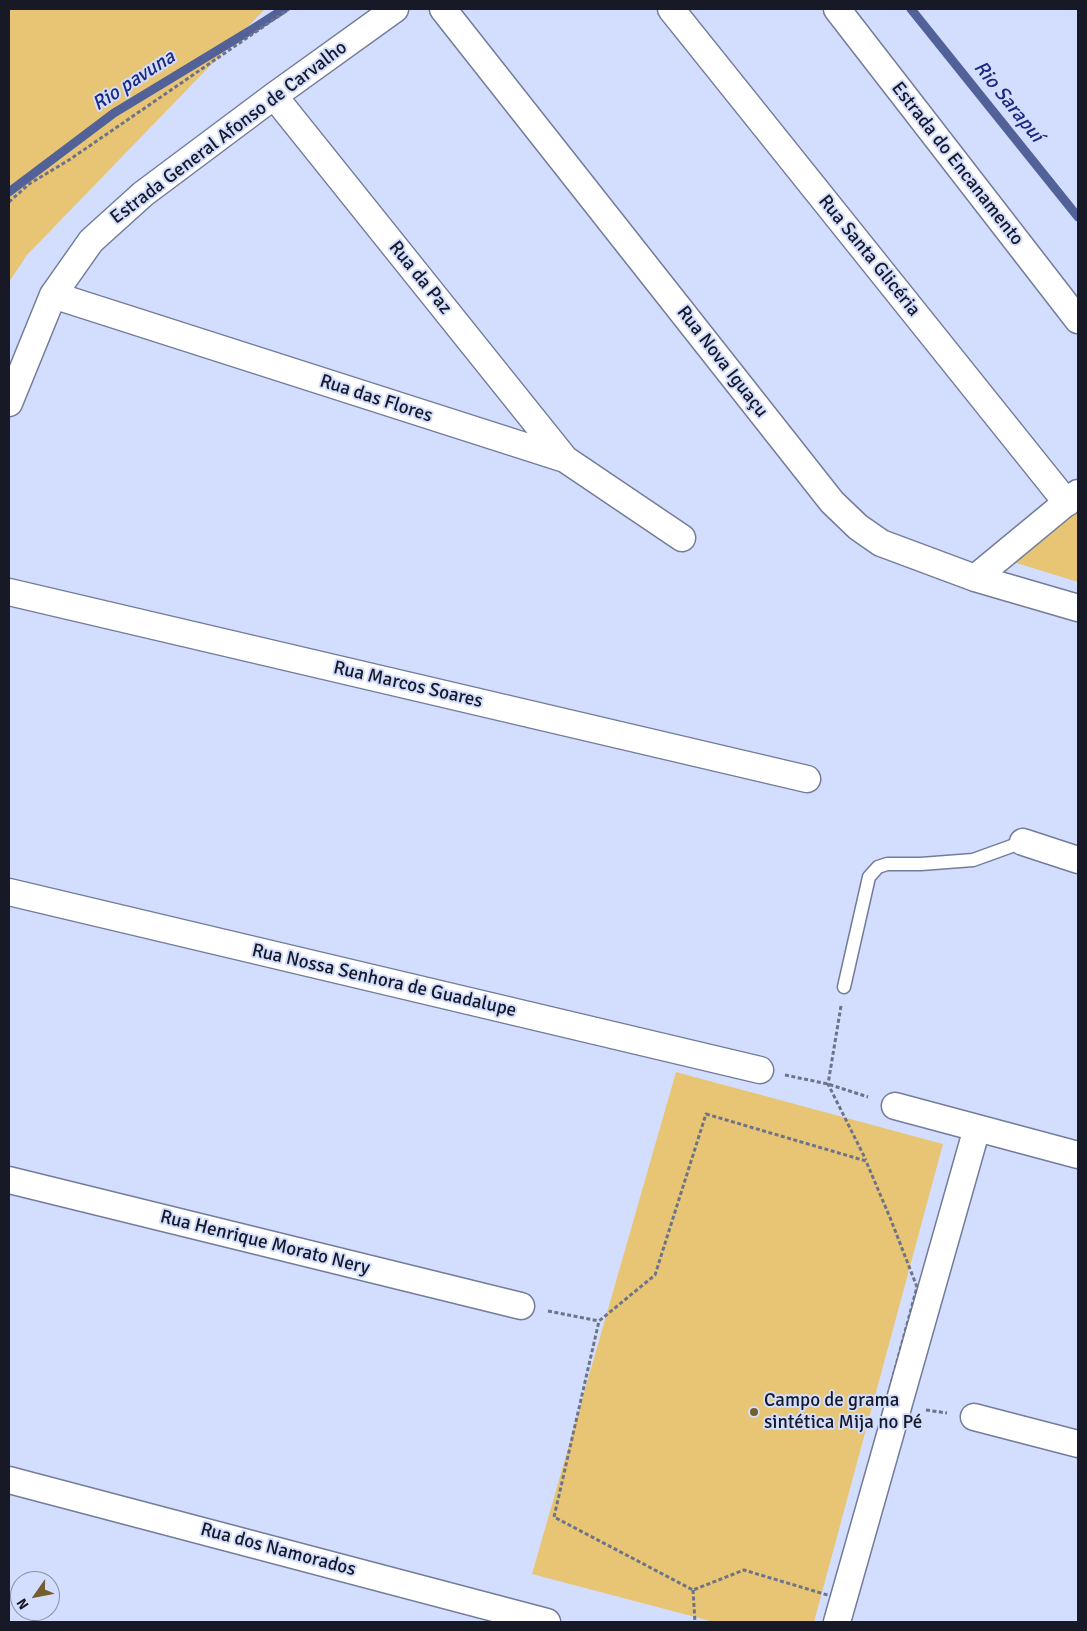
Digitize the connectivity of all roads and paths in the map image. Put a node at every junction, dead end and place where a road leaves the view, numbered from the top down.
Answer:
1 (289, 9) edge
2 (395, 9) edge
3 (443, 9) edge
4 (671, 9) edge
5 (837, 9) edge
6 (274, 96) junction
7 (9, 202) edge
8 (53, 295) junction
9 (1078, 320) edge
10 (9, 403) edge
11 (565, 459) junction
12 (1073, 498) edge
13 (682, 538) dead end
14 (975, 578) junction
15 (9, 592) edge
16 (1078, 608) edge
17 (807, 779) dead end
18 (1023, 842) joint
19 (1078, 860) edge
20 (9, 892) edge
21 (844, 987) joint
22 (760, 1070) joint
23 (828, 1084) junction
24 (895, 1106) joint
25 (977, 1128) junction
26 (1078, 1154) edge
27 (866, 1161) junction
28 (9, 1180) edge
29 (522, 1306) joint
30 (599, 1321) junction
31 (892, 1405) junction
32 (974, 1417) joint
33 (1078, 1444) edge
34 (9, 1480) edge
35 (693, 1590) junction
36 (547, 1622) edge
37 (695, 1622) edge
38 (837, 1622) edge

1 - 7 path
2 - 6 street, Estrada General Afonso de Carvalho
3 - 14 street, Rua Nova Iguaçu
4 - 12 street, Rua Santa Glicéria
5 - 9 street, Estrada do Encanamento
6 - 8 street, Estrada General Afonso de Carvalho
6 - 11 street, Rua da Paz
8 - 10 street, Estrada General Afonso de Carvalho
8 - 11 street, Rua das Flores
11 - 13 street, Rua das Flores
12 - 14 street
14 - 16 street, Rua Nova Iguaçu
15 - 17 street, Rua Marcos Soares
18 - 19 street
18 - 21 lane
20 - 22 street, Rua Nossa Senhora de Guadalupe
21 - 23 path
22 - 23 path
23 - 24 path
23 - 27 path
24 - 25 street
25 - 26 street
25 - 31 street
27 - 30 path
27 - 31 path
28 - 29 street, Rua Henrique Morato Nery
29 - 30 path
30 - 35 path
31 - 32 path
31 - 35 path
31 - 38 street
32 - 33 street
34 - 36 street, Rua dos Namorados
35 - 37 path

